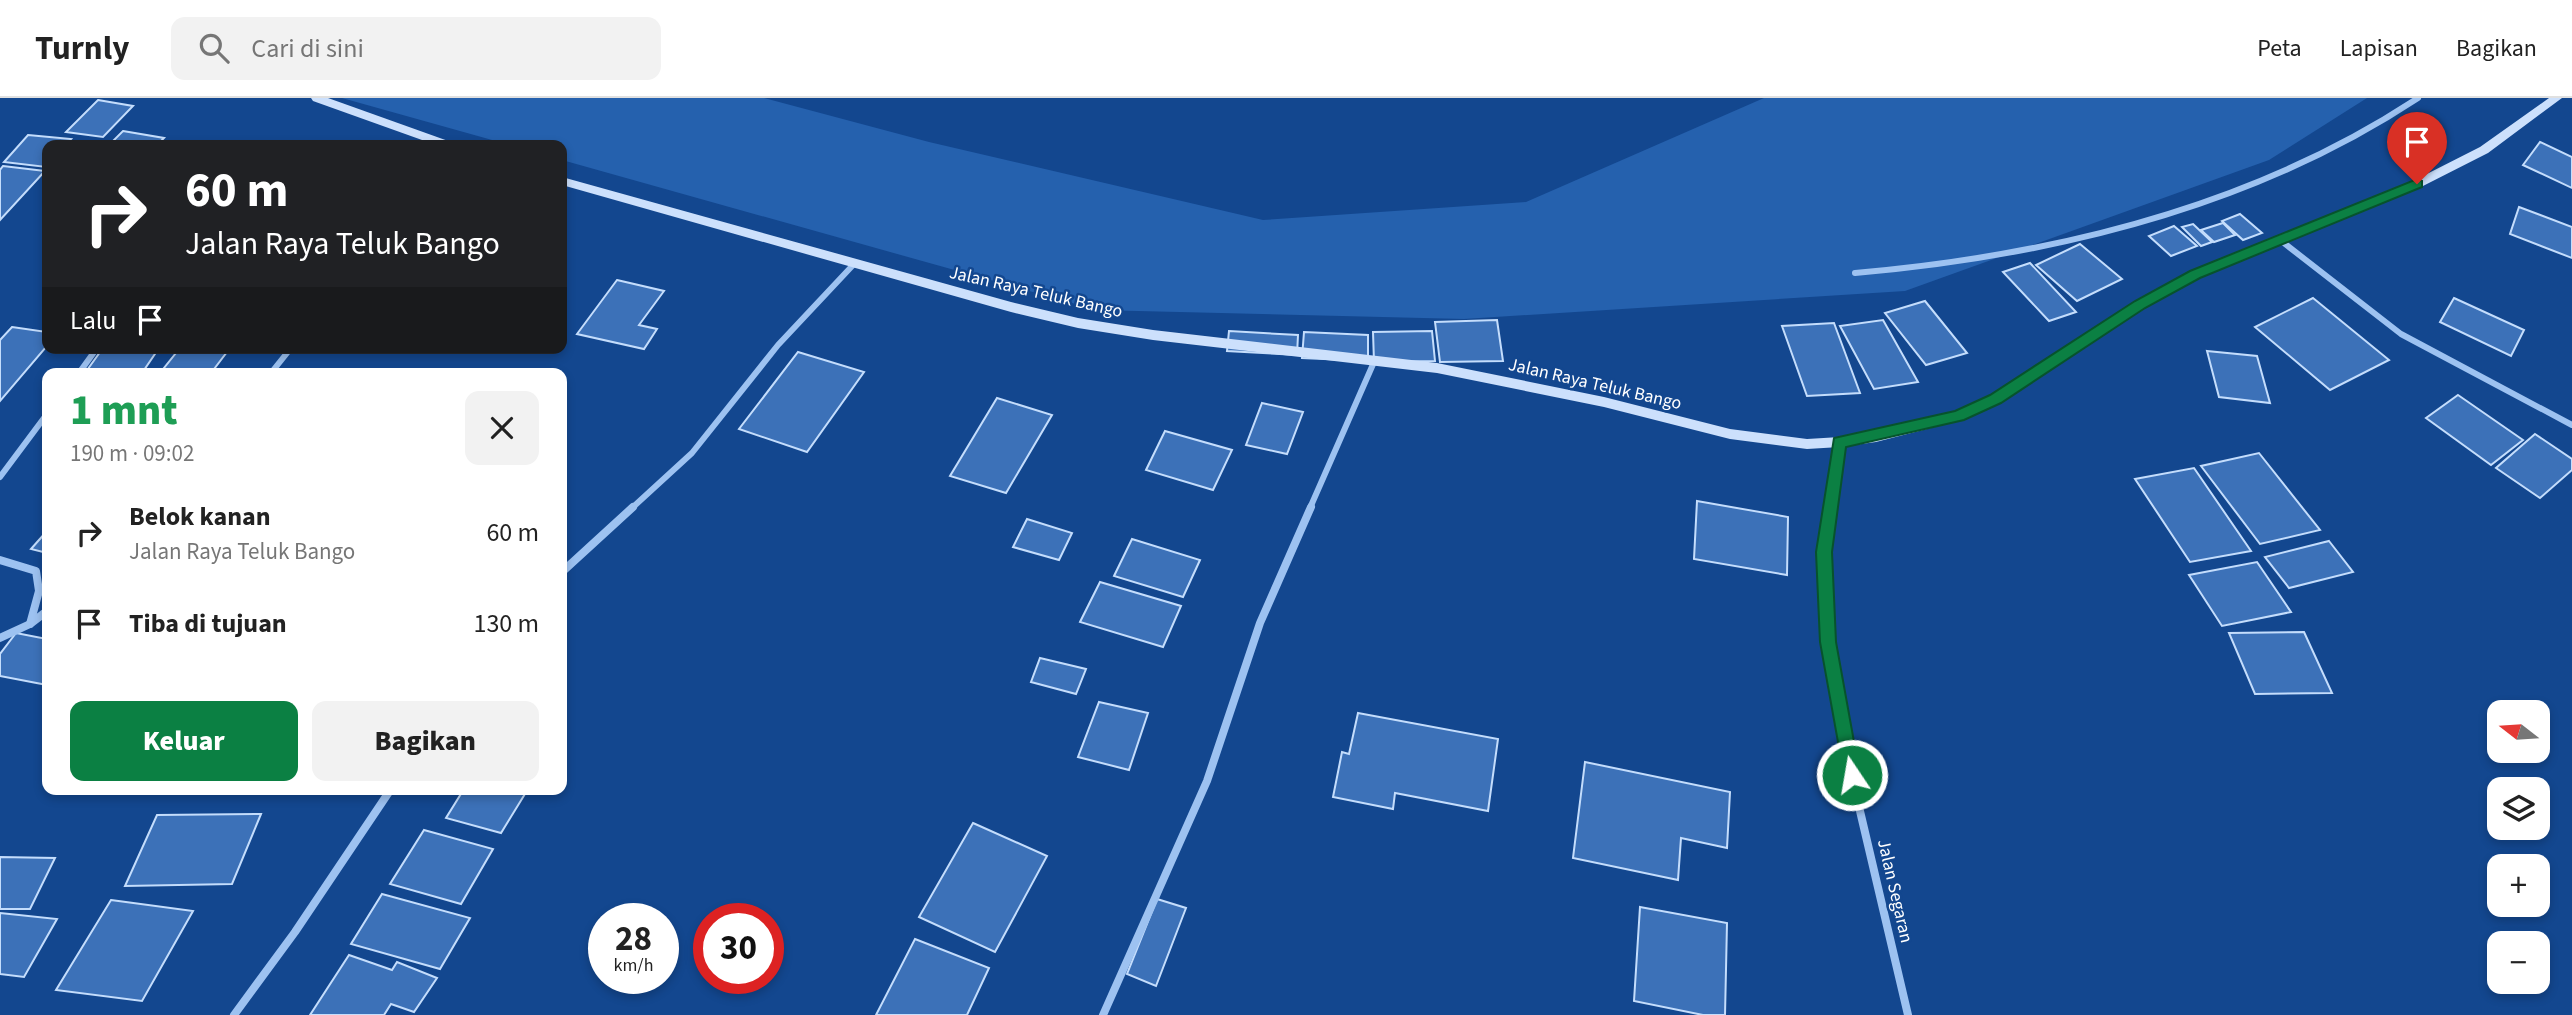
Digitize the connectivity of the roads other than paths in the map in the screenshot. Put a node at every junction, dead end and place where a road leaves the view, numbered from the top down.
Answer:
1 (317, 98) edge
2 (2418, 98) edge
3 (2556, 98) edge
4 (433, 140) edge
5 (567, 182) edge
6 (2280, 240) junction
7 (854, 264) junction
8 (1855, 273) dead end
9 (286, 354) edge
10 (1374, 362) junction
11 (275, 368) edge
12 (42, 421) edge
13 (2572, 425) edge
14 (1840, 442) junction
15 (0, 477) edge
16 (0, 559) edge
17 (567, 567) edge
18 (42, 615) edge
19 (30, 624) junction
20 (0, 638) edge
21 (387, 795) edge
22 (234, 1015) edge
23 (1103, 1015) edge
24 (1908, 1015) edge

1 - 4 main road
2 - 8 street
3 - 6 main road, Jalan Raya Teluk Bango
5 - 7 main road, Jalan Raya Teluk Bango
6 - 13 street
6 - 14 main road, Jalan Raya Teluk Bango
7 - 10 main road, Jalan Raya Teluk Bango
7 - 17 street
9 - 11 street
10 - 14 main road, Jalan Raya Teluk Bango
10 - 23 street
12 - 15 street
14 - 24 street, Jalan Segaran
16 - 19 street
18 - 19 street
19 - 20 street
21 - 22 street

